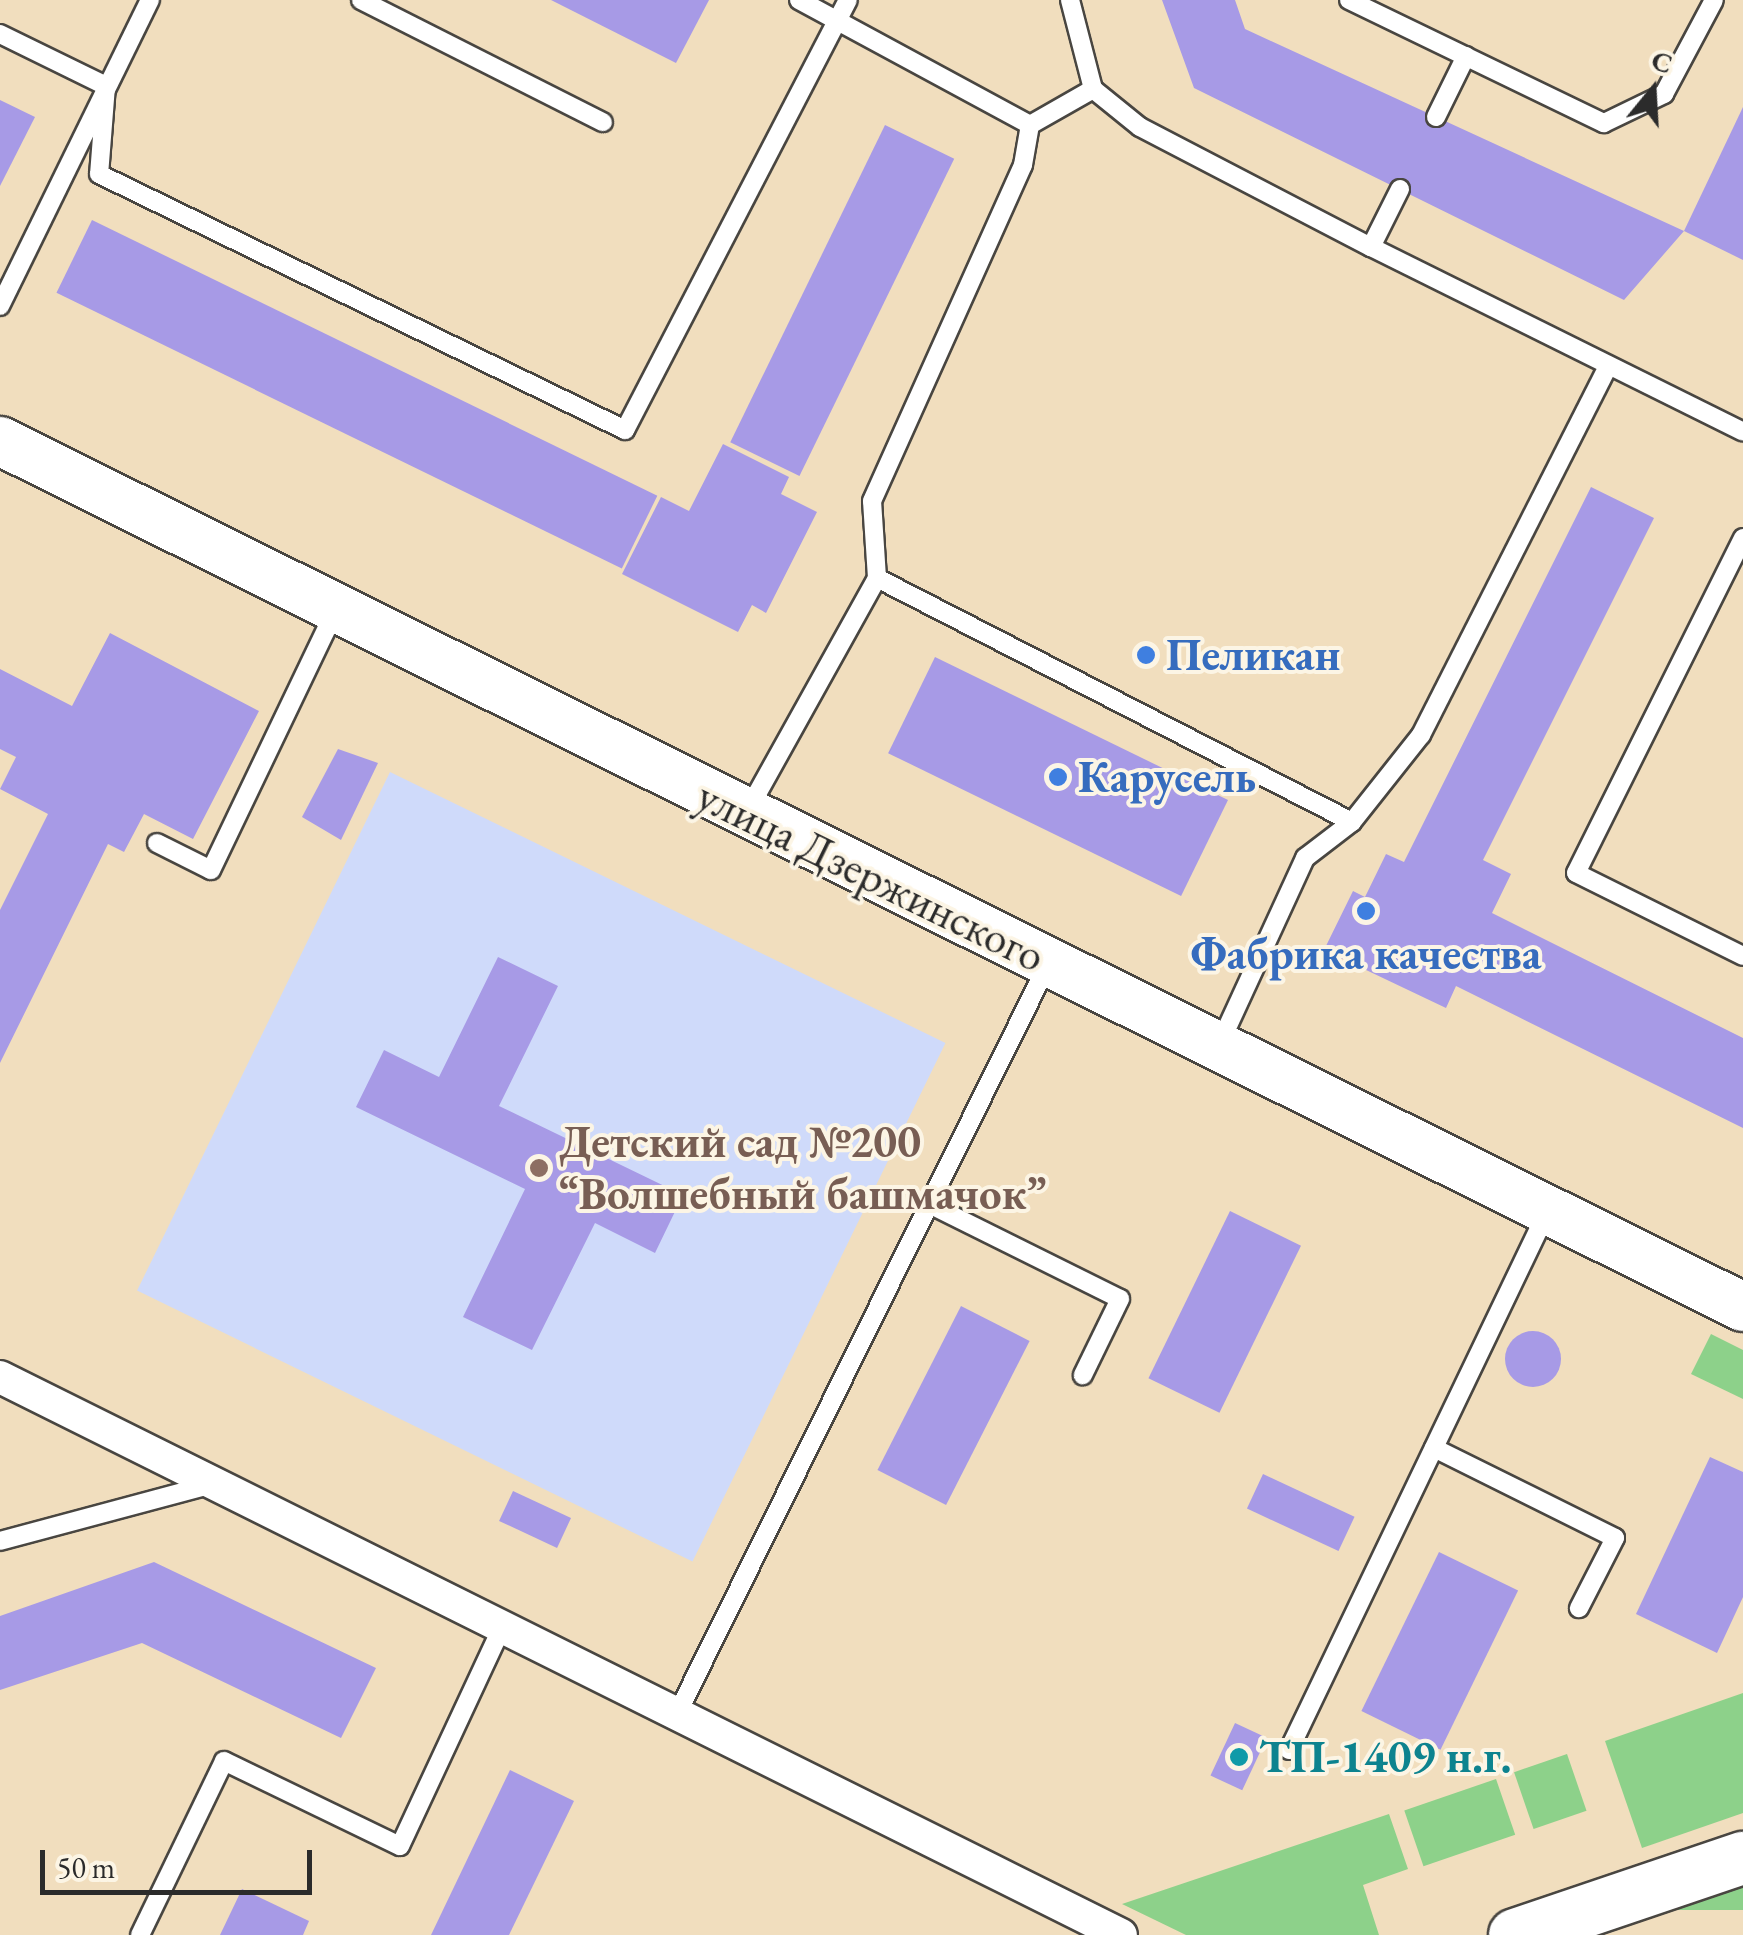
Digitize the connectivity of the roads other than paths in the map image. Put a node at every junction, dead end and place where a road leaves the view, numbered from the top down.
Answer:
1 (150, 0) edge
2 (360, 0) edge
3 (799, 0) edge
4 (848, 0) edge
5 (1070, 0) edge
6 (1349, 0) edge
7 (1714, 0) edge
8 (838, 20) junction
9 (0, 34) edge
10 (1466, 56) junction
11 (106, 86) junction
12 (1094, 90) junction
13 (1436, 117) dead end
14 (603, 122) dead end
15 (1030, 124) junction
16 (1400, 189) dead end
17 (1372, 247) junction
18 (0, 306) edge
19 (1608, 367) junction
20 (1741, 426) edge
21 (0, 441) edge
22 (1743, 538) edge
23 (877, 578) junction
24 (336, 608) junction
25 (746, 814) junction
26 (1352, 822) junction
27 (157, 844) dead end
28 (1743, 956) edge
29 (1048, 964) junction
30 (1218, 1048) junction
31 (929, 1204) junction
32 (1548, 1210) junction
33 (1743, 1308) edge
34 (1083, 1375) dead end
35 (0, 1378) edge
36 (1434, 1448) junction
37 (213, 1484) junction
38 (0, 1541) edge
39 (1579, 1608) dead end
40 (502, 1628) junction
41 (677, 1714) junction
42 (1289, 1750) dead end
43 (1743, 1858) edge
44 (140, 1935) edge
45 (1122, 1935) edge
46 (1515, 1935) edge

1 - 11 lane
2 - 14 lane
3 - 8 lane
4 - 8 lane
5 - 12 lane
6 - 10 lane
7 - 10 lane
8 - 11 lane
8 - 15 lane
9 - 11 lane
10 - 13 lane
11 - 18 lane
12 - 15 lane
12 - 17 lane
15 - 23 lane
16 - 17 lane
17 - 19 lane
19 - 20 lane
19 - 26 lane
21 - 24 main road, улица Дзержинского
22 - 28 lane
23 - 25 lane
23 - 26 lane
24 - 25 main road, улица Дзержинского
24 - 27 lane
25 - 29 main road, улица Дзержинского
26 - 30 lane
29 - 30 main road, улица Дзержинского
29 - 31 lane
30 - 32 main road, улица Дзержинского
31 - 34 lane
31 - 41 lane
32 - 33 main road, улица Дзержинского
32 - 36 lane
35 - 37 street
36 - 39 lane
36 - 42 lane
37 - 38 lane
37 - 40 street
40 - 41 street
40 - 44 lane
41 - 45 street
43 - 46 main road

